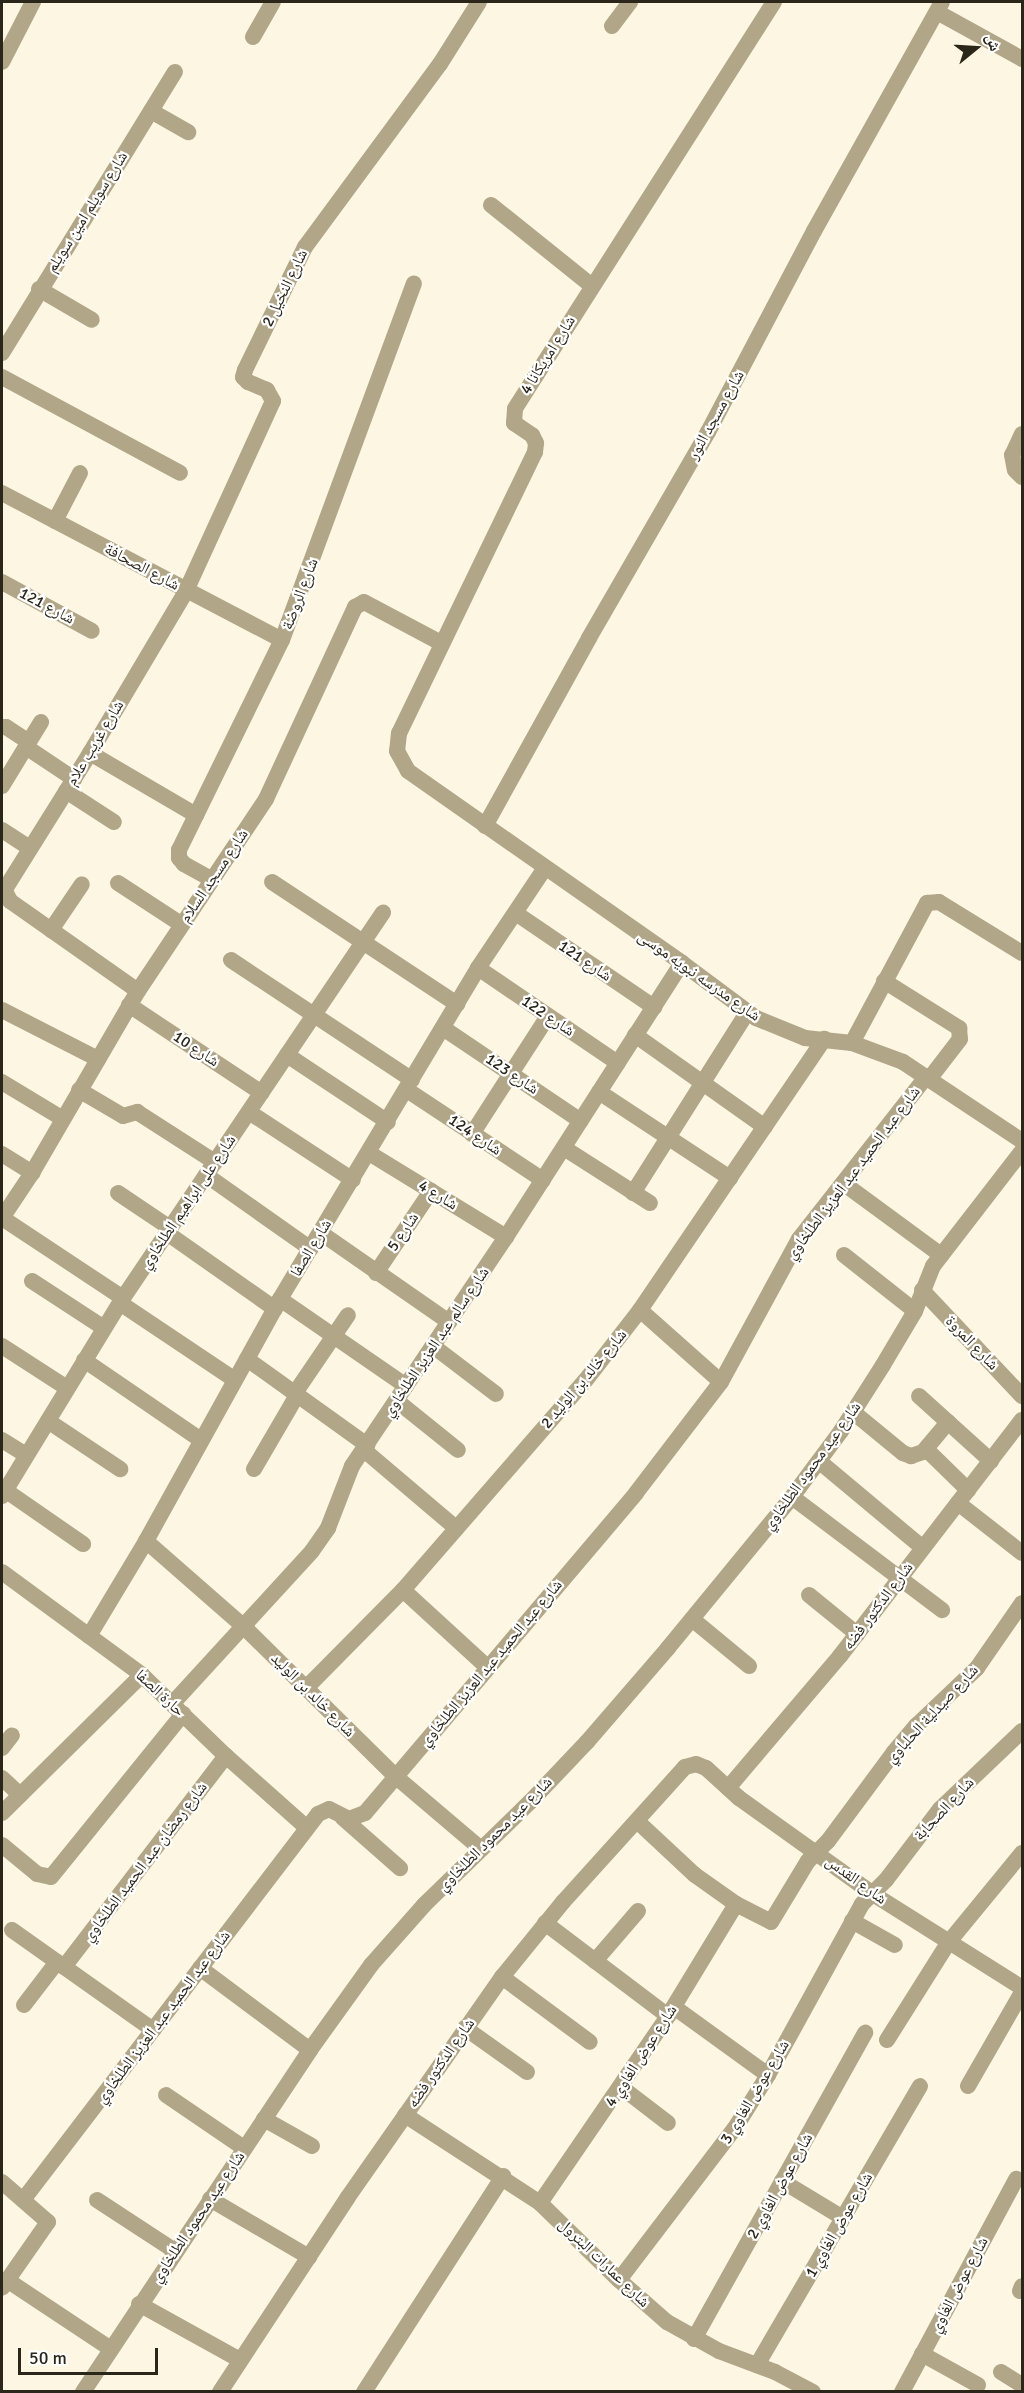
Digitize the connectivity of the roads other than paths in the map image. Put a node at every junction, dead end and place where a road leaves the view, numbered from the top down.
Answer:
1 (33, 2) edge
2 (273, 2) edge
3 (479, 2) edge
4 (630, 2) edge
5 (774, 2) edge
6 (939, 7) edge
7 (612, 26) dead end
8 (253, 37) dead end
9 (1023, 59) edge
10 (2, 62) edge
11 (175, 72) dead end
12 (151, 111) junction
13 (189, 132) dead end
14 (491, 205) dead end
15 (414, 284) dead end
16 (592, 286) junction
17 (39, 289) junction
18 (92, 320) dead end
19 (2, 353) edge
20 (2, 377) edge
21 (1023, 434) edge
22 (80, 473) dead end
23 (180, 473) dead end
24 (1023, 477) edge
25 (2, 493) edge
26 (55, 521) junction
27 (2, 582) edge
28 (186, 591) junction
29 (92, 631) dead end
30 (282, 640) junction
31 (441, 643) junction
32 (41, 722) dead end
33 (2, 727) edge
34 (27, 744) junction
35 (90, 753) junction
36 (400, 760) joint
37 (70, 785) junction
38 (2, 786) edge
39 (196, 815) junction
40 (114, 822) dead end
41 (485, 826) junction
42 (2, 830) edge
43 (30, 848) junction
44 (546, 868) junction
45 (211, 879) junction
46 (272, 882) dead end
47 (118, 883) dead end
48 (82, 884) dead end
49 (3, 889) edge
50 (383, 913) dead end
51 (517, 914) junction
52 (181, 924) junction
53 (51, 930) junction
54 (364, 942) junction
55 (1023, 953) edge
56 (231, 960) dead end
57 (682, 963) junction
58 (478, 968) junction
59 (884, 981) junction
60 (134, 998) junction
61 (457, 1004) junction
62 (654, 1007) junction
63 (2, 1010) edge
64 (747, 1013) junction
65 (548, 1016) junction
66 (314, 1017) junction
67 (443, 1028) junction
68 (636, 1035) junction
69 (824, 1039) junction
70 (852, 1043) junction
71 (287, 1055) junction
72 (98, 1059) junction
73 (618, 1064) junction
74 (511, 1074) junction
75 (929, 1077) junction
76 (2, 1082) edge
77 (703, 1083) junction
78 (409, 1085) junction
79 (79, 1090) junction
80 (599, 1092) junction
81 (262, 1093) junction
82 (249, 1112) junction
83 (63, 1119) junction
84 (581, 1121) junction
85 (388, 1122) junction
86 (765, 1127) junction
87 (472, 1134) junction
88 (668, 1137) junction
89 (1023, 1141) edge
90 (564, 1148) junction
91 (1023, 1151) edge
92 (369, 1153) junction
93 (2, 1154) edge
94 (211, 1169) junction
95 (32, 1173) junction
96 (730, 1178) junction
97 (353, 1180) junction
98 (543, 1180) junction
99 (843, 1183) junction
100 (431, 1191) junction
101 (118, 1193) dead end
102 (633, 1193) junction
103 (650, 1203) dead end
104 (2, 1218) edge
105 (169, 1231) junction
106 (321, 1233) junction
107 (507, 1237) junction
108 (311, 1249) junction
109 (844, 1255) dead end
110 (941, 1255) junction
111 (376, 1273) junction
112 (32, 1281) dead end
113 (922, 1290) junction
114 (122, 1300) junction
115 (277, 1304) junction
116 (639, 1310) junction
117 (915, 1311) junction
118 (348, 1315) dead end
119 (449, 1322) junction
120 (104, 1328) junction
121 (333, 1336) junction
122 (2, 1346) edge
123 (433, 1346) junction
124 (247, 1359) junction
125 (84, 1360) junction
126 (235, 1380) junction
127 (721, 1382) junction
128 (406, 1386) junction
129 (68, 1388) junction
130 (296, 1394) junction
131 (496, 1394) dead end
132 (1023, 1395) edge
133 (919, 1396) dead end
134 (397, 1401) junction
135 (853, 1412) junction
136 (1023, 1420) edge
137 (48, 1421) junction
138 (948, 1422) junction
139 (2, 1440) edge
140 (201, 1440) junction
141 (365, 1447) junction
142 (926, 1449) junction
143 (458, 1450) dead end
144 (26, 1455) junction
145 (990, 1461) junction
146 (819, 1462) junction
147 (120, 1469) dead end
148 (254, 1469) dead end
149 (968, 1490) junction
150 (3, 1493) edge
151 (792, 1497) junction
152 (958, 1503) junction
153 (456, 1528) junction
154 (146, 1541) junction
155 (83, 1544) dead end
156 (923, 1548) junction
157 (1023, 1553) edge
158 (2, 1572) edge
159 (900, 1578) junction
160 (404, 1590) junction
161 (809, 1595) dead end
162 (1023, 1603) edge
163 (942, 1610) dead end
164 (692, 1619) junction
165 (243, 1626) junction
166 (857, 1634) junction
167 (89, 1636) junction
168 (749, 1666) dead end
169 (487, 1667) junction
170 (142, 1675) junction
171 (306, 1688) junction
172 (178, 1709) junction
173 (1023, 1731) edge
174 (226, 1756) junction
175 (696, 1764) joint
176 (395, 1776) junction
177 (2, 1778) edge
178 (728, 1788) junction
179 (20, 1795) junction
180 (2, 1813) edge
181 (343, 1818) junction
182 (636, 1821) junction
183 (307, 1828) junction
184 (2, 1845) edge
185 (481, 1848) junction
186 (817, 1852) junction
187 (1023, 1853) edge
188 (400, 1868) dead end
189 (873, 1894) junction
190 (735, 1904) junction
191 (638, 1911) dead end
192 (852, 1921) junction
193 (545, 1923) junction
194 (12, 1930) dead end
195 (948, 1943) junction
196 (895, 1945) dead end
197 (595, 1961) junction
198 (61, 1965) junction
199 (200, 1968) junction
200 (502, 1977) junction
201 (1023, 1990) edge
202 (24, 2004) dead end
203 (670, 2012) junction
204 (465, 2028) junction
205 (153, 2030) junction
206 (865, 2033) dead end
207 (887, 2040) dead end
208 (590, 2042) dead end
209 (310, 2050) junction
210 (527, 2072) dead end
211 (768, 2075) junction
212 (920, 2086) dead end
213 (968, 2086) dead end
214 (621, 2087) junction
215 (166, 2096) dead end
216 (405, 2115) junction
217 (264, 2120) junction
218 (668, 2123) dead end
219 (312, 2146) dead end
220 (244, 2148) junction
221 (502, 2176) junction
222 (1016, 2179) dead end
223 (782, 2181) junction
224 (2, 2182) edge
225 (210, 2199) junction
226 (23, 2200) junction
227 (97, 2200) dead end
228 (540, 2204) junction
229 (843, 2218) junction
230 (175, 2251) junction
231 (309, 2257) junction
232 (619, 2280) junction
233 (4, 2284) edge
234 (139, 2304) junction
235 (694, 2339) junction
236 (111, 2349) junction
237 (922, 2355) junction
238 (240, 2360) junction
239 (757, 2365) junction
240 (1001, 2372) dead end
241 (978, 2385) dead end
242 (1023, 2385) edge
243 (788, 2386) edge
244 (82, 2391) edge
245 (220, 2391) edge
246 (364, 2391) edge
247 (813, 2391) edge
248 (902, 2391) edge

1 - 10 street
2 - 8 street
3 - 28 street, شارع النخيل 2
4 - 7 street
5 - 16 street, شارع امريكانا 4
6 - 9 street
6 - 41 street, شارع مسجد النور
11 - 12 street, شارع سويلم امين سويلم
12 - 13 street
12 - 17 street, شارع سويلم امين سويلم
14 - 16 street
15 - 30 street, شارع الروضة
16 - 31 street, شارع امريكانا 4
17 - 18 street
17 - 19 street, شارع سويلم امين سويلم
20 - 23 street
21 - 24 street
22 - 26 street
25 - 26 street, شارع الصحافة
26 - 28 street, شارع الصحافة
27 - 29 street, شارع 121
28 - 30 street, شارع الصحافة
28 - 35 street, شارع غريب علام
30 - 39 street, شارع الروضة
31 - 36 street, شارع امريكانا 4
31 - 45 street, شارع مسجد السلام
32 - 34 street
33 - 34 street
34 - 37 street
34 - 38 street
35 - 37 street, شارع غريب علام
35 - 39 street
36 - 41 street, شارع مدرسه نبويه موسى
37 - 40 street
37 - 43 street, شارع غريب علام
39 - 45 street, شارع الروضة
41 - 44 street, شارع مدرسه نبويه موسى
42 - 43 street
43 - 49 street, شارع غريب علام
44 - 51 street, شارع الصفا
44 - 57 street, شارع مدرسه نبويه موسى
45 - 52 street, شارع مسجد السلام
46 - 54 street
47 - 52 street
48 - 53 street
49 - 53 street, شارع 10
50 - 54 street, شارع على ابراهيم الطلخاوي
51 - 58 street, شارع الصفا
51 - 62 street, شارع 121
52 - 60 street, شارع مسجد السلام
53 - 60 street, شارع 10
54 - 61 street
54 - 66 street, شارع على ابراهيم الطلخاوي
55 - 59 street
56 - 66 street
57 - 62 street, شارع سالم عبد العزيز الطلخاوي
57 - 64 street, شارع مدرسه نبويه موسى
58 - 61 street, شارع الصفا
58 - 65 street, شارع 122
59 - 70 street
59 - 75 street, شارع عبد الحميد عبد العزيز الطلخاوي
60 - 72 street, شارع مسجد السلام
60 - 81 street, شارع 10
61 - 67 street, شارع الصفا
62 - 68 street, شارع سالم عبد العزيز الطلخاوي
63 - 72 street
64 - 69 street, شارع مدرسه نبويه موسى
64 - 77 street
65 - 73 street, شارع 122
65 - 74 street
66 - 71 street, شارع على ابراهيم الطلخاوي
66 - 78 street, شارع 124
67 - 74 street, شارع 123
67 - 78 street, شارع الصفا
68 - 73 street, شارع سالم عبد العزيز الطلخاوي
68 - 77 street
69 - 70 street, شارع مدرسه نبويه موسى
69 - 86 street, شارع خالد بن الوليد 2
70 - 75 street, شارع مدرسه نبويه موسى
71 - 81 street, شارع على ابراهيم الطلخاوي
71 - 85 street
72 - 79 street, شارع مسجد السلام
73 - 80 street, شارع سالم عبد العزيز الطلخاوي
74 - 84 street, شارع 123
74 - 87 street
75 - 89 street, شارع مدرسه نبويه موسى
75 - 99 street, شارع عبد الحميد عبد العزيز الطلخاوي
76 - 83 street
77 - 86 street
77 - 88 street
78 - 85 street, شارع الصفا
78 - 87 street, شارع 124
79 - 83 street, شارع مسجد السلام
79 - 94 street
80 - 84 street, شارع سالم عبد العزيز الطلخاوي
80 - 88 street
81 - 82 street, شارع على ابراهيم الطلخاوي
82 - 94 street, شارع على ابراهيم الطلخاوي
82 - 97 street
83 - 95 street, شارع مسجد السلام
84 - 90 street, شارع سالم عبد العزيز الطلخاوي
85 - 92 street, شارع الصفا
86 - 96 street, شارع خالد بن الوليد 2
87 - 98 street, شارع 124
88 - 96 street
88 - 102 street
90 - 98 street, شارع سالم عبد العزيز الطلخاوي
90 - 102 street
91 - 110 street, شارع عيد محمود الطلخاوي
92 - 97 street, شارع الصفا
92 - 100 street, شارع 4
93 - 95 street
94 - 105 street, شارع على ابراهيم الطلخاوي
94 - 108 street
95 - 104 street, شارع مسجد السلام
96 - 116 street, شارع خالد بن الوليد 2
97 - 106 street, شارع الصفا
98 - 107 street, شارع سالم عبد العزيز الطلخاوي
99 - 110 street
99 - 127 street, شارع عبد الحميد عبد العزيز الطلخاوي
100 - 107 street, شارع 4
100 - 111 street, شارع 5
101 - 105 street
102 - 103 street
104 - 114 street
105 - 114 street, شارع على ابراهيم الطلخاوي
105 - 115 street
106 - 108 street, شارع الصفا
106 - 111 street
107 - 119 street, شارع سالم عبد العزيز الطلخاوي
108 - 115 street, شارع الصفا
109 - 117 street
110 - 113 street, شارع عيد محمود الطلخاوي
111 - 119 street
112 - 120 street
113 - 117 street, شارع عيد محمود الطلخاوي
113 - 132 street, شارع المروة
114 - 120 street, شارع على ابراهيم الطلخاوي
114 - 126 street
115 - 121 street
115 - 124 street, شارع الصفا
116 - 127 street
116 - 153 street, شارع خالد بن الوليد 2
117 - 135 street, شارع عيد محمود الطلخاوي
118 - 121 street
119 - 123 street, شارع سالم عبد العزيز الطلخاوي
120 - 125 street, شارع على ابراهيم الطلخاوي
121 - 128 street
121 - 130 street
122 - 129 street
123 - 128 street, شارع سالم عبد العزيز الطلخاوي
123 - 131 street
124 - 126 street, شارع الصفا
124 - 130 street
125 - 129 street, شارع على ابراهيم الطلخاوي
125 - 140 street
126 - 140 street, شارع الصفا
127 - 169 street, شارع عبد الحميد عبد العزيز الطلخاوي
128 - 134 street, شارع سالم عبد العزيز الطلخاوي
129 - 137 street, شارع على ابراهيم الطلخاوي
130 - 141 street
130 - 148 street
133 - 138 street
134 - 141 street, شارع سالم عبد العزيز الطلخاوي
134 - 143 street
135 - 142 street
135 - 146 street, شارع عيد محمود الطلخاوي
136 - 145 street, شارع الدكتور فضه
137 - 144 street, شارع على ابراهيم الطلخاوي
137 - 147 street
138 - 142 street
138 - 145 street
139 - 144 street
140 - 154 street, شارع الصفا
141 - 153 street
141 - 165 street, شارع سالم عبد العزيز الطلخاوي
142 - 149 street
144 - 150 street, شارع على ابراهيم الطلخاوي
145 - 149 street, شارع الدكتور فضه
146 - 151 street, شارع عيد محمود الطلخاوي
146 - 156 street
149 - 152 street, شارع الدكتور فضه
150 - 155 street
151 - 159 street
151 - 164 street, شارع عيد محمود الطلخاوي
152 - 156 street, شارع الدكتور فضه
152 - 157 street
153 - 160 street, شارع خالد بن الوليد 2
154 - 165 street, شارع خالد بن الوليد
154 - 167 street, شارع الصفا
156 - 159 street, شارع الدكتور فضه
158 - 167 street, حارة الصفا
159 - 163 street
159 - 166 street, شارع الدكتور فضه
160 - 169 street
160 - 171 street, شارع خالد بن الوليد 2
161 - 166 street
162 - 186 street, شارع صيدلية الحلباوي
164 - 168 street
164 - 185 street, شارع عيد محمود الطلخاوي
165 - 171 street, شارع خالد بن الوليد
165 - 172 street, شارع سالم عبد العزيز الطلخاوي
166 - 178 street, شارع الدكتور فضه
167 - 170 street, حارة الصفا
169 - 176 street, شارع عبد الحميد عبد العزيز الطلخاوي
170 - 172 street, حارة الصفا
170 - 179 street
171 - 176 street, شارع خالد بن الوليد
172 - 174 street, حارة الصفا
172 - 184 street, شارع سالم عبد العزيز الطلخاوي
173 - 189 street, شارع الصحابة
174 - 183 street, حارة الصفا
174 - 198 street, شارع رمضان عبد الحميد الطلخاوي
175 - 178 street, شارع القدس
175 - 182 street, شارع الدكتور فضه
176 - 181 street, شارع عبد الحميد عبد العزيز الطلخاوي
176 - 185 street, شارع خالد بن الوليد
177 - 179 street
178 - 186 street, شارع القدس
179 - 180 street
181 - 183 street, شارع عبد الحميد عبد العزيز الطلخاوي
181 - 188 street
182 - 190 street
182 - 193 street, شارع الدكتور فضه
183 - 199 street, شارع عبد الحميد عبد العزيز الطلخاوي
185 - 209 street, شارع عيد محمود الطلخاوي
186 - 189 street, شارع القدس
186 - 190 street, شارع صيدلية الحلباوي
187 - 195 street
189 - 192 street, شارع عوض الغاوي 3
189 - 195 street, شارع القدس
190 - 203 street, شارع عوض الغاوي 4
191 - 197 street
192 - 196 street
192 - 211 street, شارع عوض الغاوي 3
193 - 197 street
193 - 200 street, شارع الدكتور فضه
194 - 198 street
195 - 201 street, شارع القدس
195 - 207 street
197 - 203 street
198 - 202 street, شارع رمضان عبد الحميد الطلخاوي
198 - 205 street
199 - 205 street, شارع عبد الحميد عبد العزيز الطلخاوي
199 - 209 street
200 - 204 street, شارع الدكتور فضه
200 - 208 street
201 - 213 street
203 - 211 street
203 - 214 street, شارع عوض الغاوي 4
204 - 210 street
204 - 216 street, شارع الدكتور فضه
205 - 226 street, شارع عبد الحميد عبد العزيز الطلخاوي
206 - 223 street, شارع عوض الغاوي 2
209 - 217 street, شارع عيد محمود الطلخاوي
211 - 232 street, شارع عوض الغاوي 3
212 - 229 street, شارع عوض الغاوي 1
214 - 218 street
214 - 228 street, شارع عوض الغاوي 4
215 - 220 street
216 - 221 street, شارع عمارات البترول
216 - 231 street, شارع الدكتور فضه
217 - 219 street
217 - 220 street, شارع عيد محمود الطلخاوي
220 - 225 street, شارع عيد محمود الطلخاوي
221 - 228 street, شارع عمارات البترول
221 - 246 street
222 - 237 street, شارع عوض الغاوي
223 - 229 street
223 - 235 street, شارع عوض الغاوي 2
224 - 226 street
225 - 230 street, شارع عيد محمود الطلخاوي
225 - 231 street
226 - 233 street
227 - 230 street
228 - 232 street, شارع عمارات البترول
229 - 239 street, شارع عوض الغاوي 1
230 - 234 street, شارع عيد محمود الطلخاوي
231 - 238 street, شارع الدكتور فضه
232 - 235 street, شارع عمارات البترول
233 - 236 street
234 - 236 street, شارع عيد محمود الطلخاوي
234 - 238 street
235 - 239 street, شارع عمارات البترول
236 - 244 street, شارع عيد محمود الطلخاوي
237 - 241 street
237 - 248 street, شارع عوض الغاوي
238 - 245 street, شارع الدكتور فضه
239 - 243 street, شارع عمارات البترول
240 - 242 street
243 - 247 street, شارع عمارات البترول

